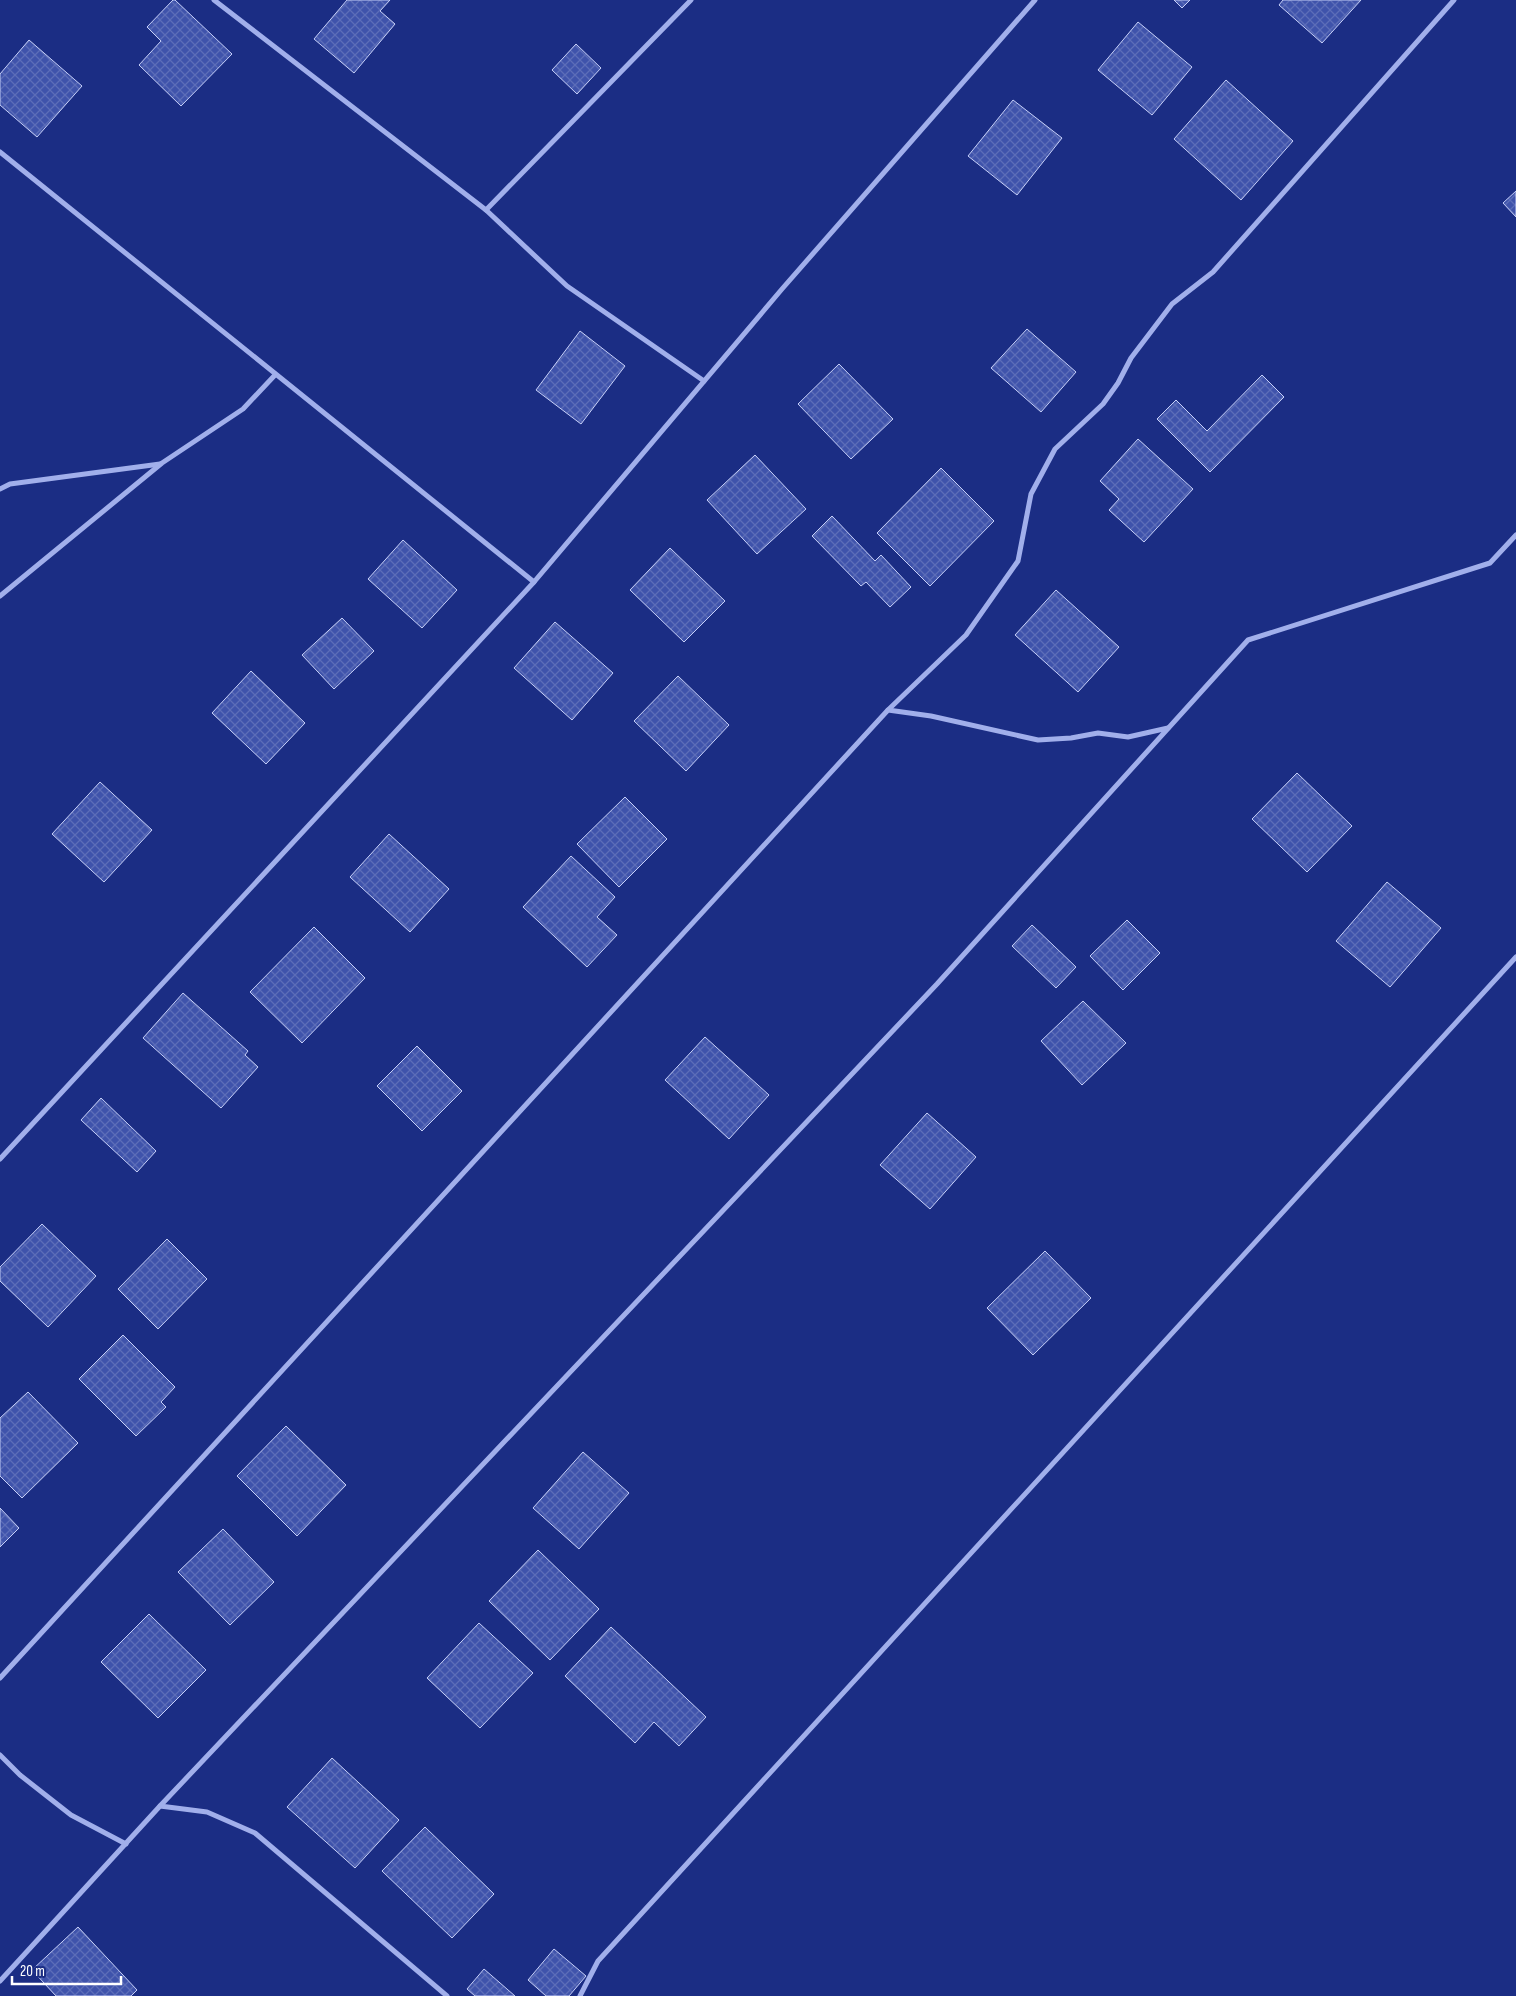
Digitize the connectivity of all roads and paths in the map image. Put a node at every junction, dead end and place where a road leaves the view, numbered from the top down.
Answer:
1 (214, 0) edge
2 (691, 0) edge
3 (1034, 0) edge
4 (1454, 0) edge
5 (0, 152) edge
6 (486, 210) junction
7 (275, 375) junction
8 (704, 381) junction
9 (162, 463) junction
10 (0, 488) edge
11 (1516, 536) edge
12 (534, 582) junction
13 (0, 596) edge
14 (888, 710) junction
15 (1169, 728) junction
16 (1516, 957) edge
17 (0, 1159) edge
18 (0, 1678) edge
19 (0, 1756) edge
20 (160, 1806) junction
21 (126, 1844) junction
22 (0, 1981) edge
23 (447, 1996) edge
24 (580, 1996) edge

1 - 6 street
2 - 6 street
3 - 8 street
4 - 14 street
5 - 7 street
6 - 8 street
7 - 9 street
7 - 12 street
8 - 12 street
9 - 10 street
9 - 13 street
11 - 15 street
12 - 17 street
14 - 15 street
14 - 18 street
15 - 20 street
16 - 24 street
19 - 21 street
20 - 21 street
20 - 23 street
21 - 22 street

